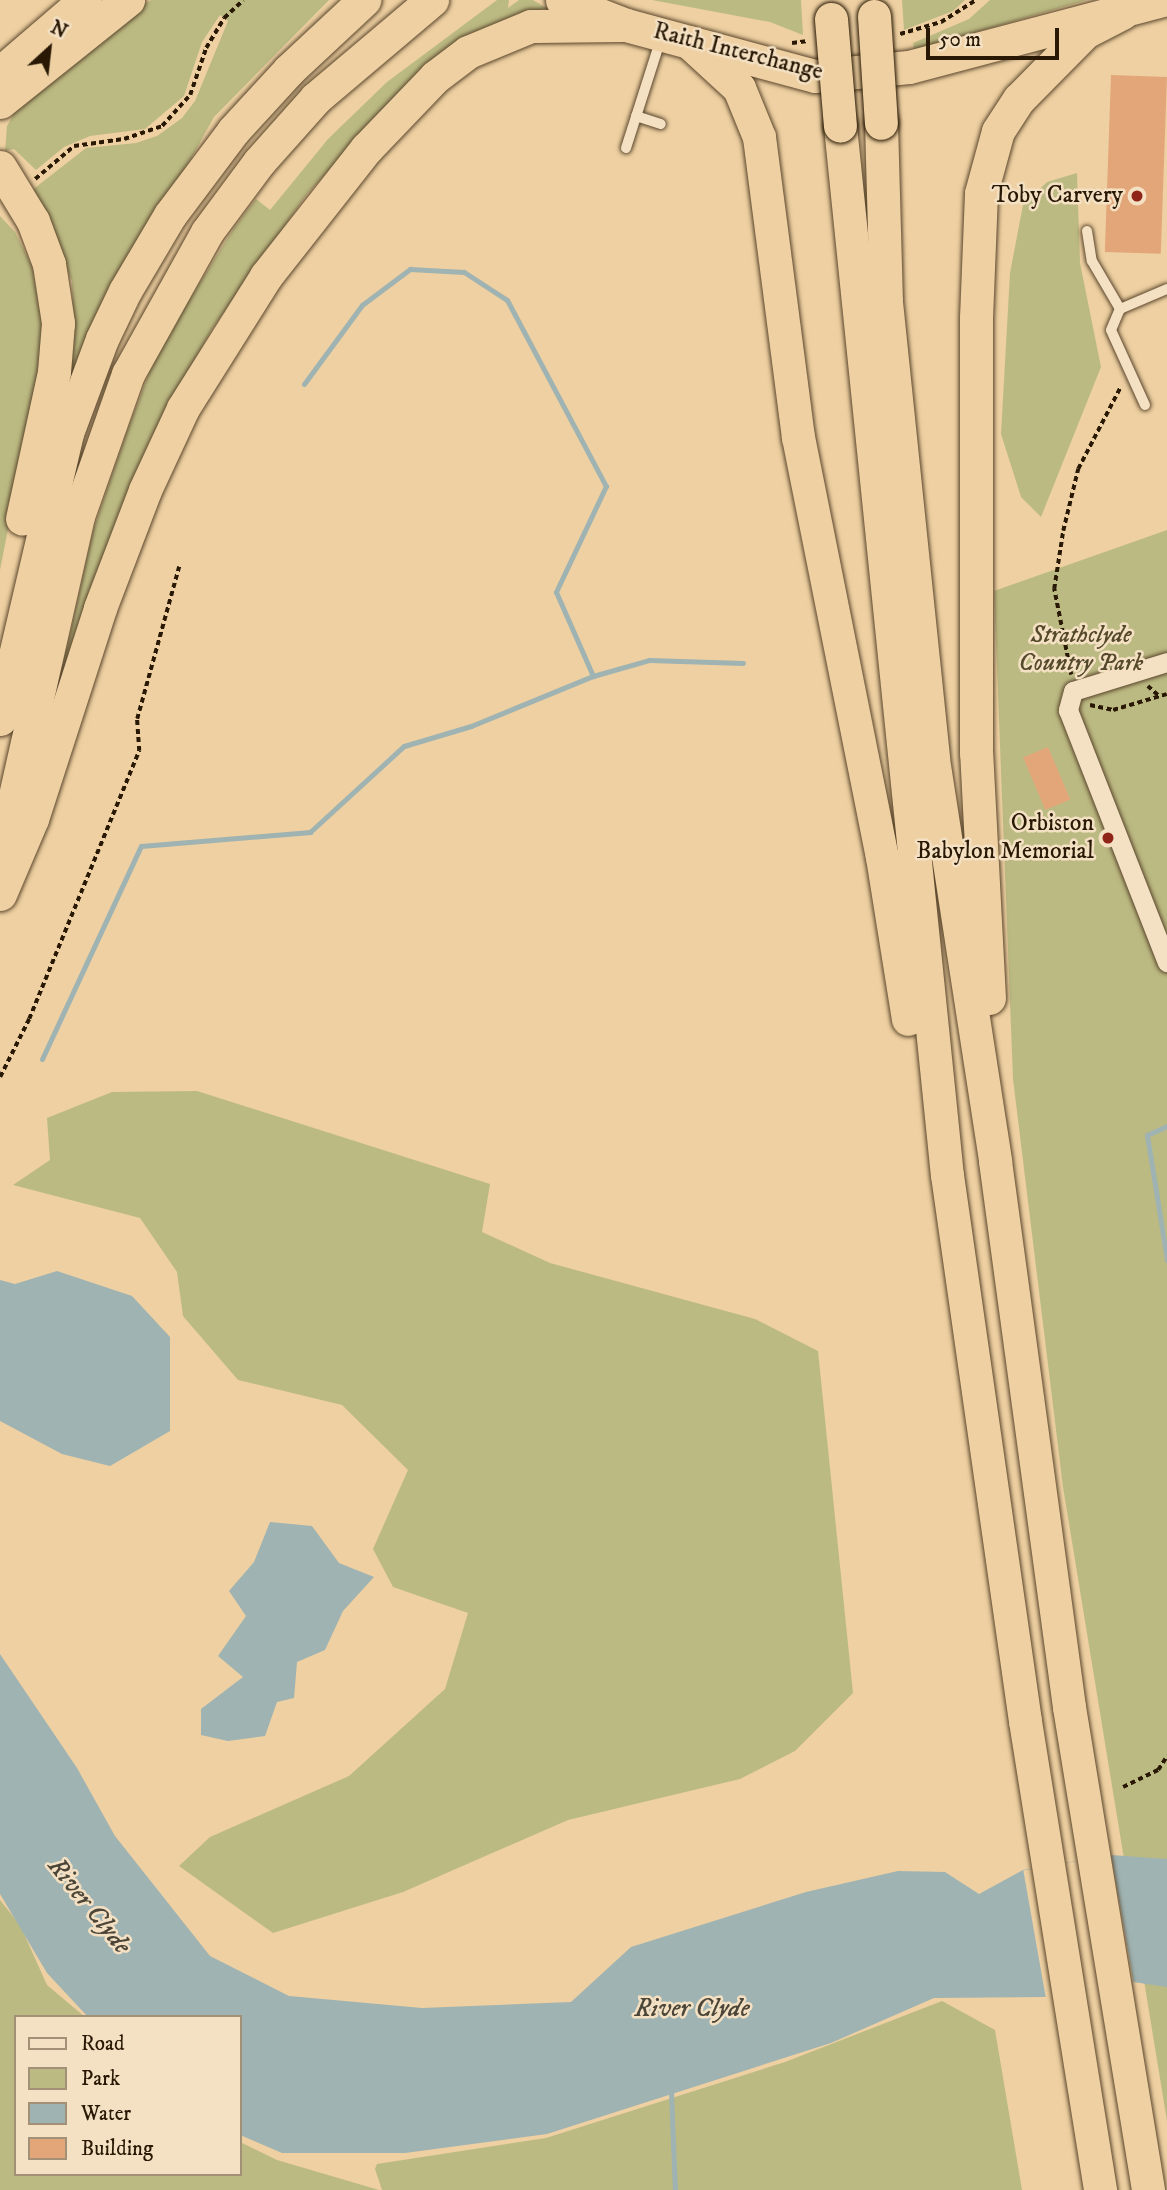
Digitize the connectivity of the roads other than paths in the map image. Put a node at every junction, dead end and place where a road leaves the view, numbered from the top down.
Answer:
1 (73, 0) edge
2 (85, 0) edge
3 (128, 0) edge
4 (364, 0) edge
5 (432, 0) edge
6 (562, 0) edge
7 (1162, 0) edge
8 (1122, 13) junction
9 (881, 17) edge
10 (826, 20) edge
11 (626, 25) junction
12 (676, 38) junction
13 (32, 45) junction
14 (2, 76) edge
15 (0, 102) edge
16 (636, 116) junction
17 (661, 124) dead end
18 (626, 148) dead end
19 (13, 170) edge
20 (0, 199) edge
21 (1087, 231) dead end
22 (41, 245) junction
23 (1167, 289) edge
24 (1120, 309) junction
25 (1145, 405) dead end
26 (0, 628) edge
27 (1167, 662) edge
28 (0, 719) edge
29 (0, 855) edge
30 (0, 894) edge
31 (1167, 962) edge
32 (995, 1160) junction
33 (947, 1175) junction
34 (1100, 2190) edge
35 (1148, 2190) edge

1 - 13 highway
2 - 13 highway
3 - 15 highway
4 - 28 highway
5 - 29 highway
6 - 11 highway, Raith Interchange
7 - 8 highway, Raith Interchange
8 - 12 highway, Raith Interchange
8 - 32 highway
9 - 32 highway, bridge
10 - 33 highway, bridge
11 - 12 highway, Raith Interchange
11 - 30 highway
12 - 16 lane
12 - 33 highway
13 - 14 highway
16 - 17 lane
16 - 18 lane
19 - 22 highway
20 - 22 highway
21 - 24 lane
22 - 26 highway
23 - 24 lane
24 - 25 lane
27 - 31 street
32 - 35 highway
33 - 34 highway

